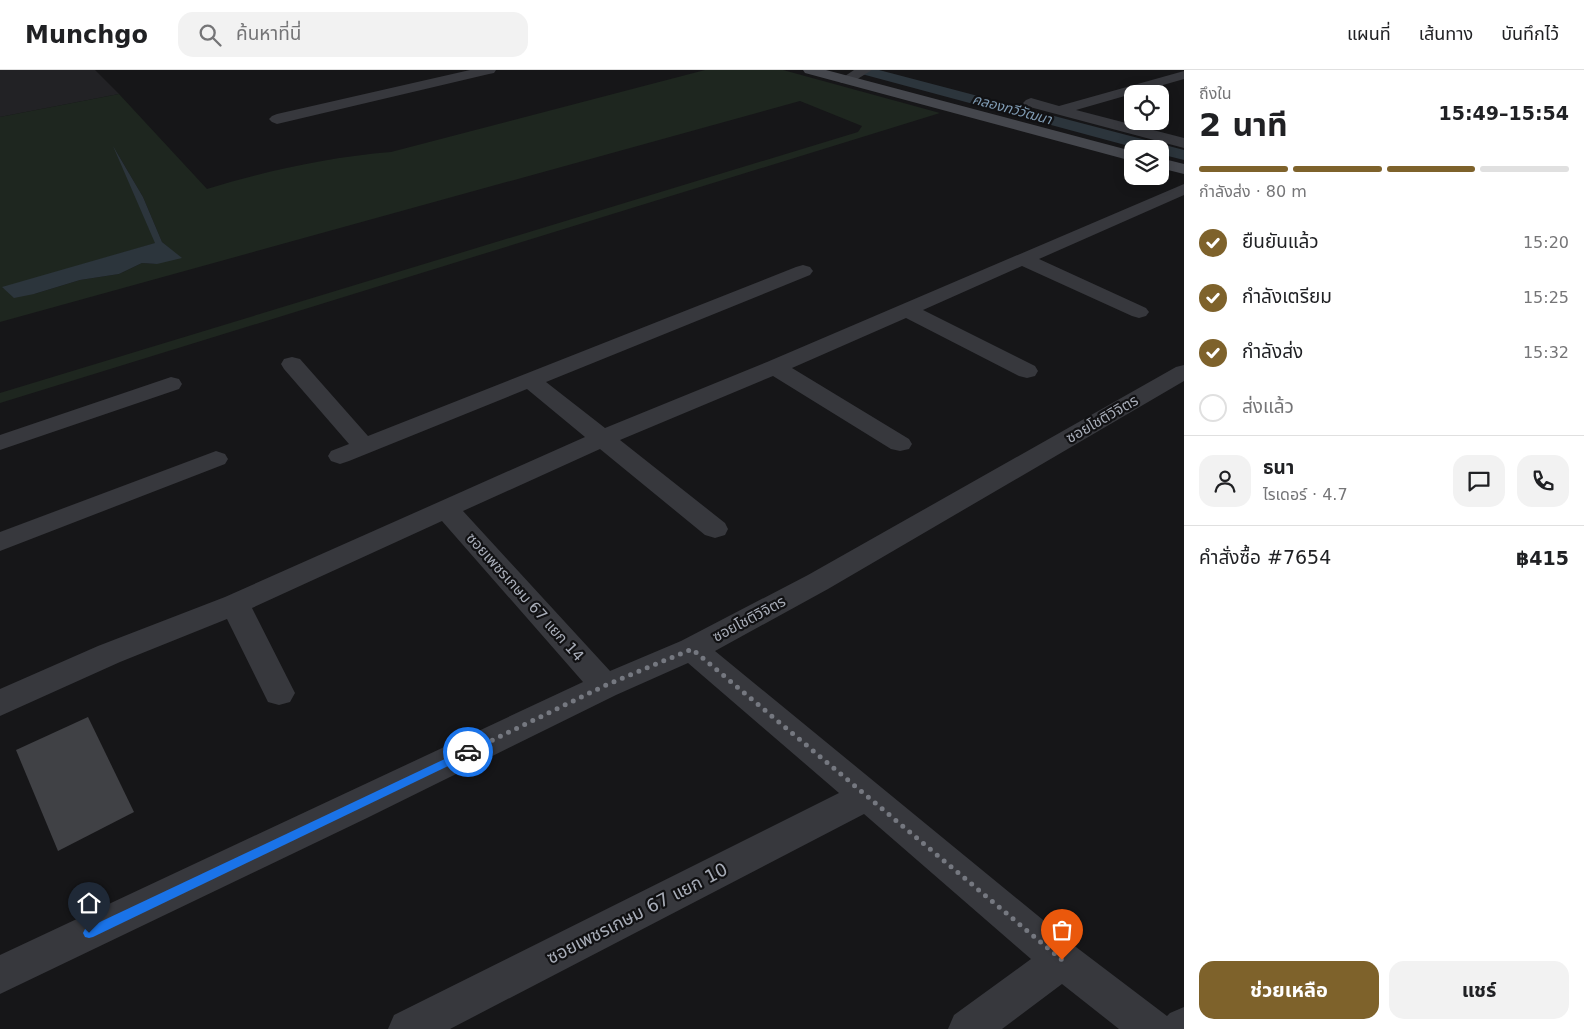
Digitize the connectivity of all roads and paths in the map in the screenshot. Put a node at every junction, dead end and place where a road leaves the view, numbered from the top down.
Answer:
1 (490, 70) edge
2 (810, 70) edge
3 (1184, 74) edge
4 (855, 75) edge
5 (297, 101) dead end
6 (1031, 103) dead end
7 (1059, 110) junction
8 (310, 111) junction
9 (277, 119) dead end
10 (1184, 128) edge
11 (1155, 140) edge
12 (1160, 140) edge
13 (1169, 142) edge
14 (1184, 143) edge
15 (1124, 154) edge
16 (1169, 165) edge
17 (1184, 169) edge
18 (1184, 189) edge
19 (1024, 260) junction
20 (803, 271) dead end
21 (907, 310) junction
22 (1139, 312) dead end
23 (292, 364) dead end
24 (775, 367) junction
25 (1027, 371) dead end
26 (1184, 372) edge
27 (530, 380) junction
28 (171, 384) dead end
29 (604, 438) junction
30 (0, 443) edge
31 (900, 444) dead end
32 (364, 446) junction
33 (340, 456) dead end
34 (216, 459) dead end
35 (445, 508) junction
36 (715, 529) dead end
37 (0, 542) edge
38 (234, 604) junction
39 (692, 649) junction
40 (604, 686) junction
41 (279, 693) dead end
42 (0, 703) edge
43 (867, 796) junction
44 (1062, 960) junction
45 (0, 975) edge
46 (408, 1029) edge
47 (968, 1029) edge
48 (1152, 1029) edge

1 - 8 street
2 - 4 main road
3 - 7 street
4 - 15 main road
5 - 8 street
6 - 7 street
7 - 11 street
8 - 9 street
10 - 12 street
13 - 14 street
16 - 17 main road
18 - 19 street
19 - 21 street
19 - 22 street
20 - 27 street
21 - 24 street
21 - 25 street
23 - 32 street
24 - 29 street
24 - 31 street
26 - 39 street, ซอยโชติวิจิตร
27 - 29 street
27 - 32 street
28 - 30 street
29 - 35 street
29 - 36 street
32 - 33 street
34 - 37 street
35 - 38 street
35 - 40 street, ซอยเพชรเกษม 67 แยก 14
38 - 41 street
38 - 42 street
39 - 40 street, ซอยโชติวิจิตร
39 - 43 street
40 - 45 street, ซอยโชติวิจิตร
43 - 44 street
43 - 46 street, ซอยเพชรเกษม 67 แยก 10
44 - 47 street
44 - 48 street

